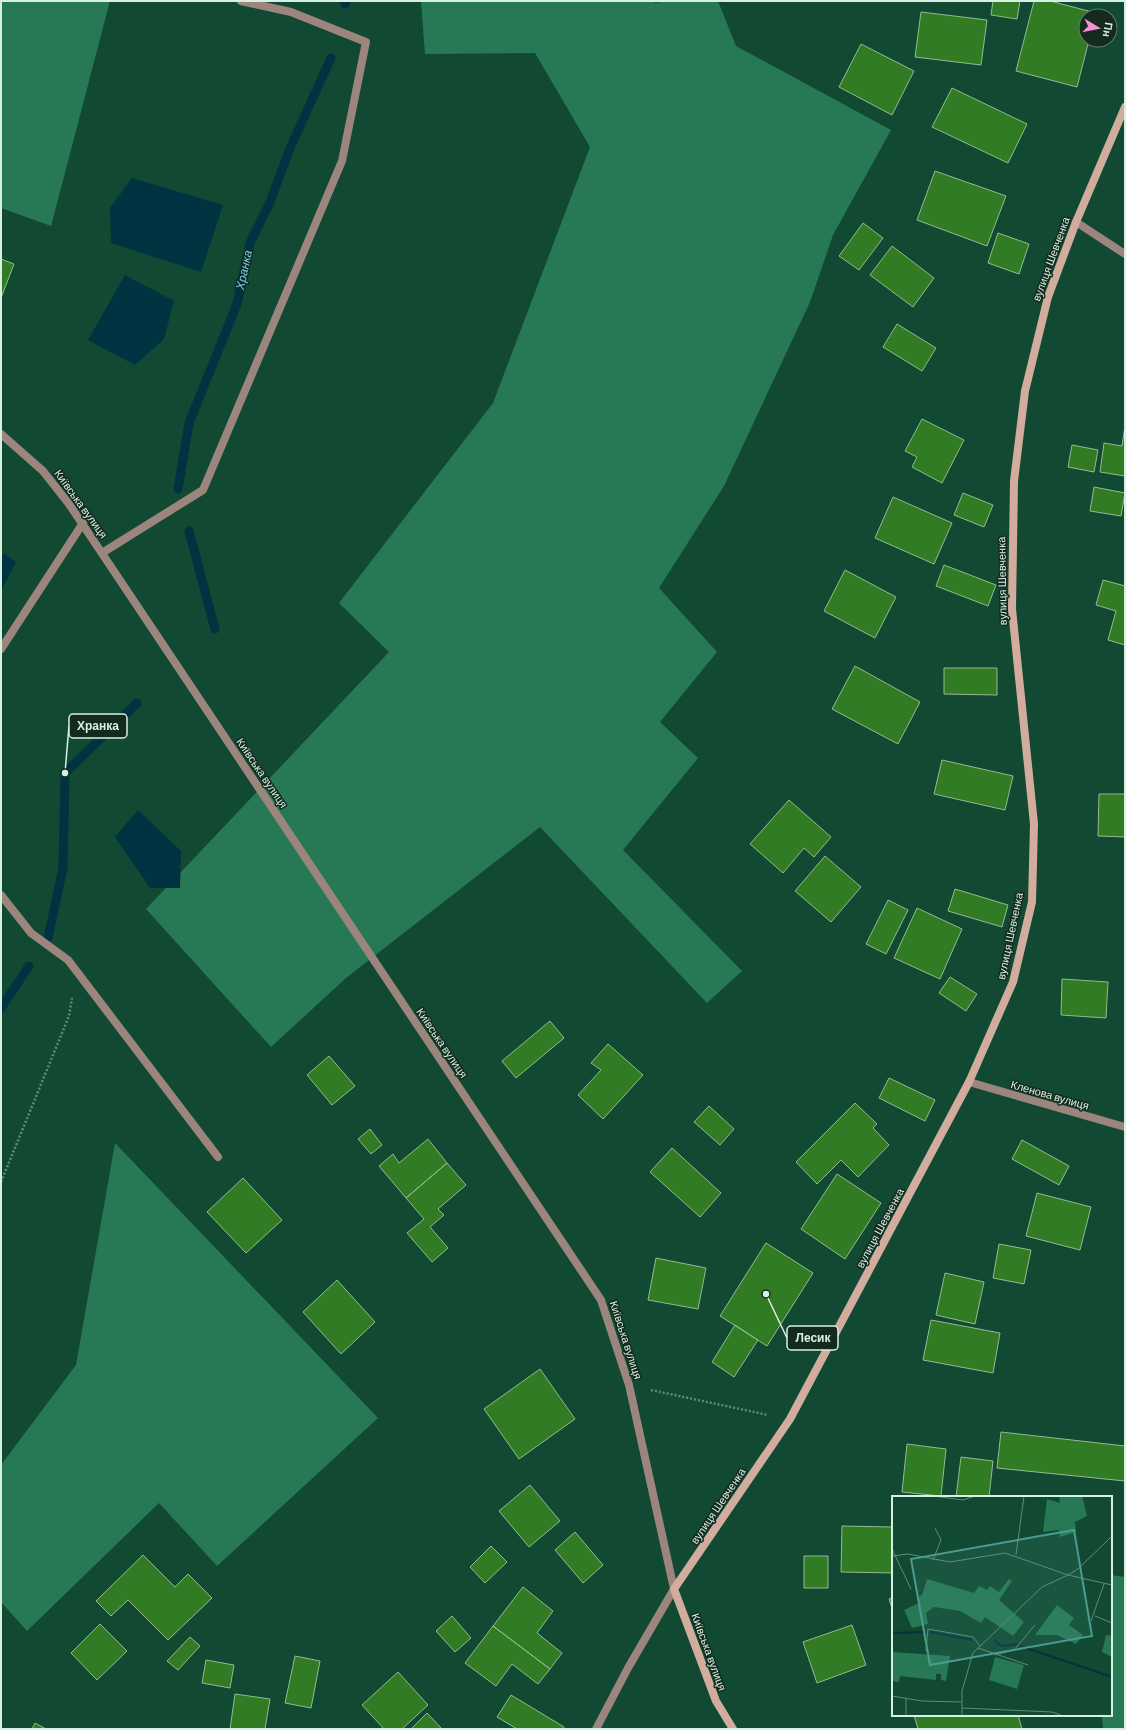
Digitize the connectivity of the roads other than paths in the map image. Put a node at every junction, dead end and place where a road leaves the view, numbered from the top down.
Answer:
1 (241, 1) edge
2 (1125, 107) edge
3 (1076, 222) junction
4 (1125, 254) edge
5 (1, 434) edge
6 (83, 523) junction
7 (102, 553) junction
8 (1, 649) edge
9 (1, 895) edge
10 (969, 1082) junction
11 (1125, 1127) edge
12 (218, 1158) dead end
13 (674, 1590) junction
14 (596, 1729) edge
15 (733, 1729) edge

1 - 7 street
2 - 3 main road, вулиця Шевченка
3 - 4 street
3 - 10 main road, вулиця Шевченка
5 - 6 street, Київська вулиця
6 - 7 street, Київська вулиця
6 - 8 street
7 - 13 street, Київська вулиця
9 - 12 street
10 - 11 street, Кленова вулиця
10 - 13 main road, вулиця Шевченка
13 - 14 street, вулиця Шевченка
13 - 15 main road, Київська вулиця

